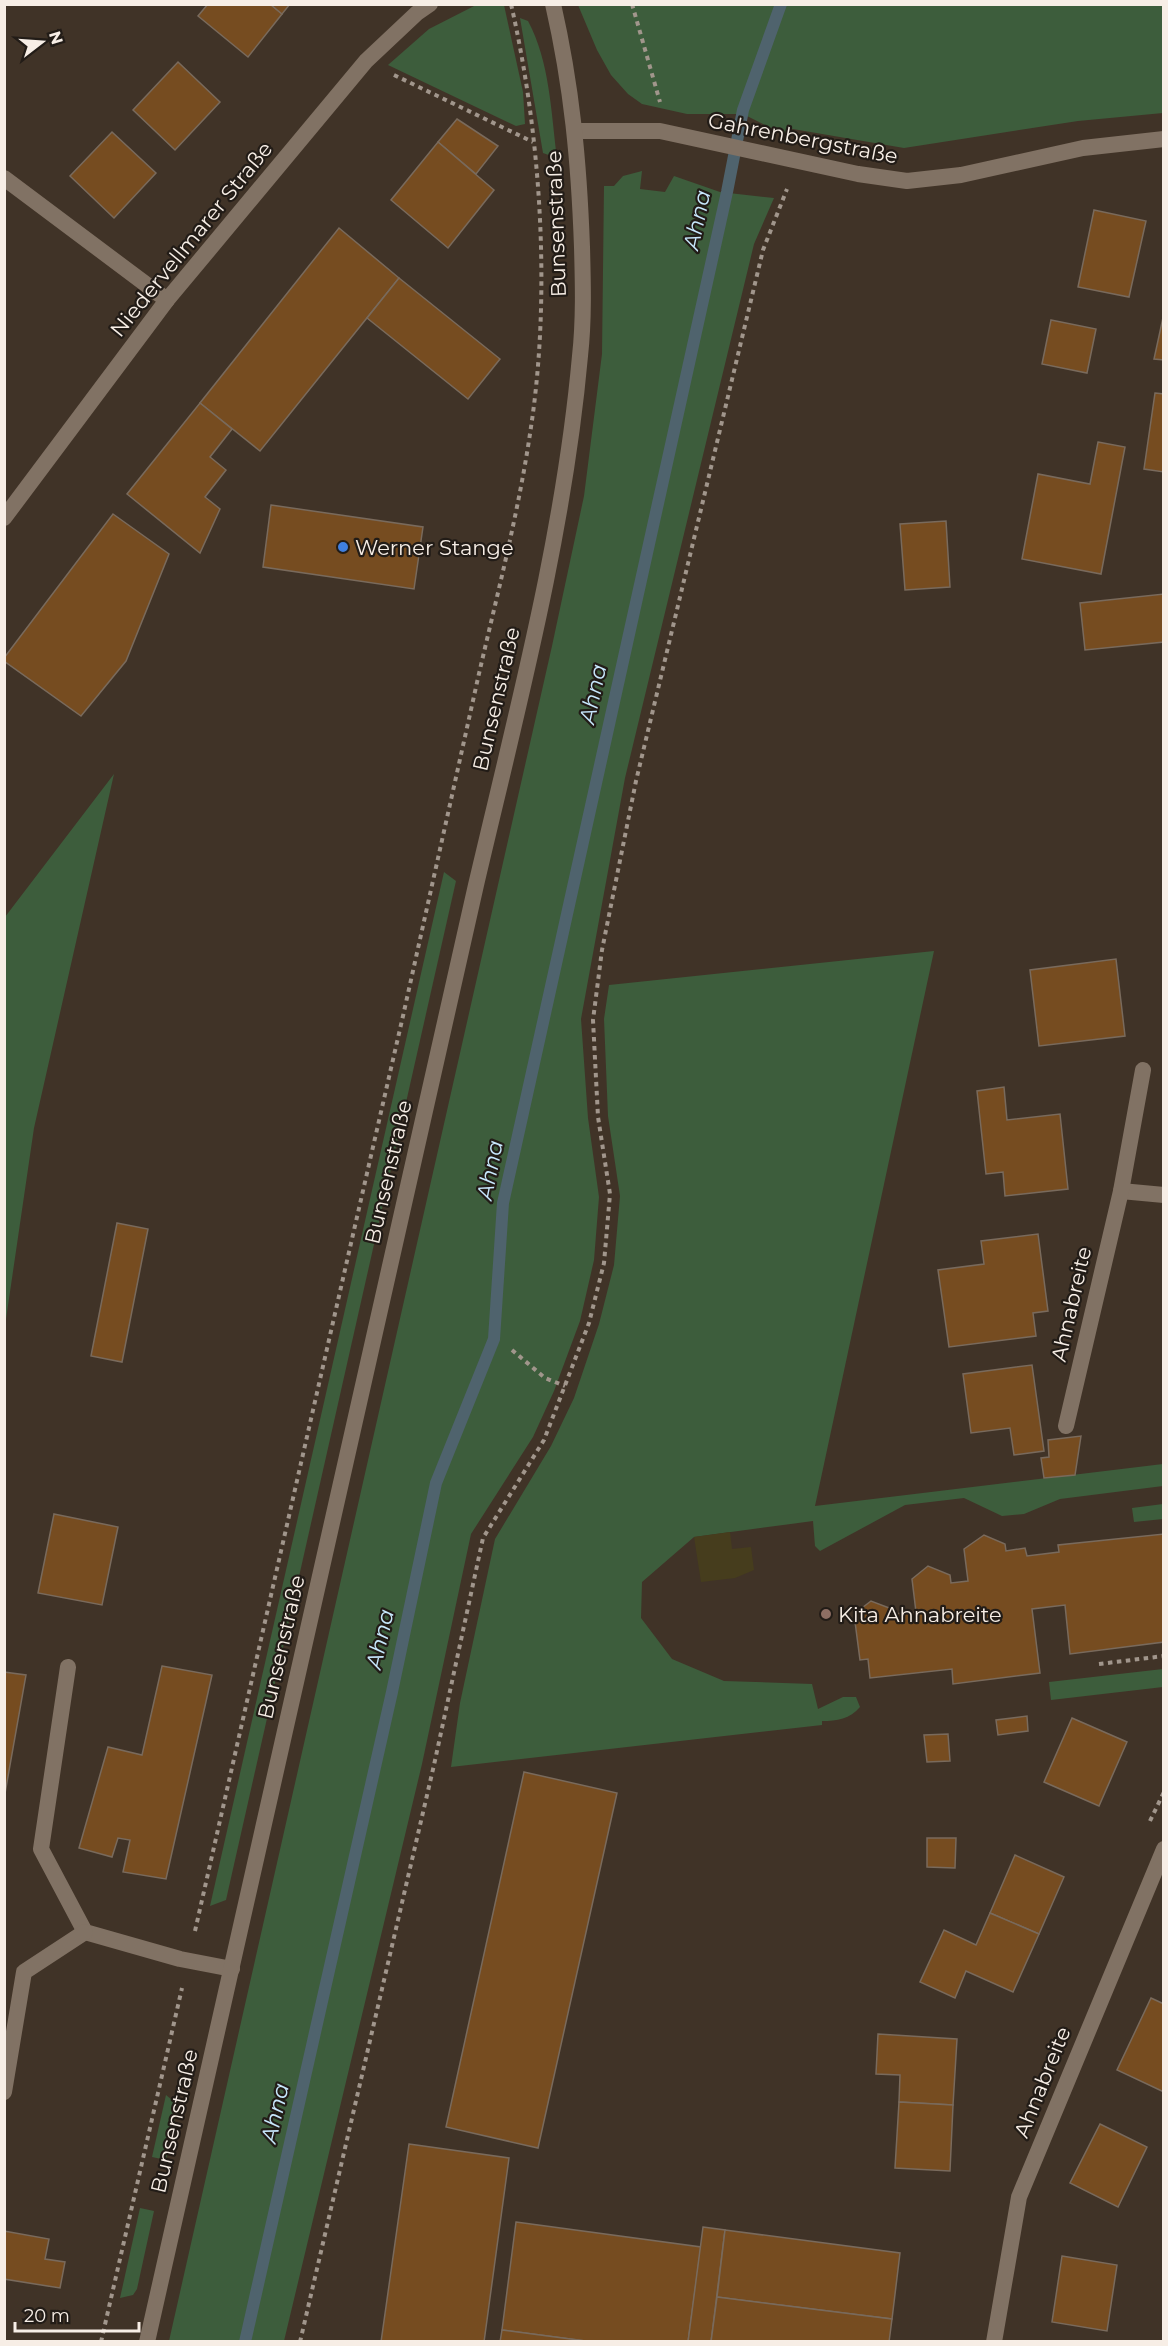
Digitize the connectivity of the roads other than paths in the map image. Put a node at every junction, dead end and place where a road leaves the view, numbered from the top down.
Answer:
1 (430, 4) edge
2 (553, 4) edge
3 (575, 131) junction
4 (1164, 139) edge
5 (4, 178) edge
6 (167, 300) junction
7 (4, 518) edge
8 (1143, 1070) dead end
9 (1121, 1191) junction
10 (1164, 1195) edge
11 (1066, 1426) dead end
12 (68, 1667) dead end
13 (1164, 1849) edge
14 (1160, 1867) edge
15 (85, 1932) junction
16 (232, 1969) junction
17 (4, 2092) edge
18 (147, 2342) edge
19 (994, 2342) edge

1 - 6 street, Niedervellmarer Straße
2 - 3 street, Bunsenstraße
3 - 4 street, Gahrenbergstraße
3 - 16 street, Bunsenstraße
5 - 6 street
6 - 7 street, Niedervellmarer Straße
8 - 9 street, Ahnabreite
9 - 10 street
9 - 11 street, Ahnabreite
12 - 15 street
13 - 14 street, Ahnabreite
14 - 19 street, Ahnabreite
15 - 16 street
15 - 17 street
16 - 18 street, Bunsenstraße

